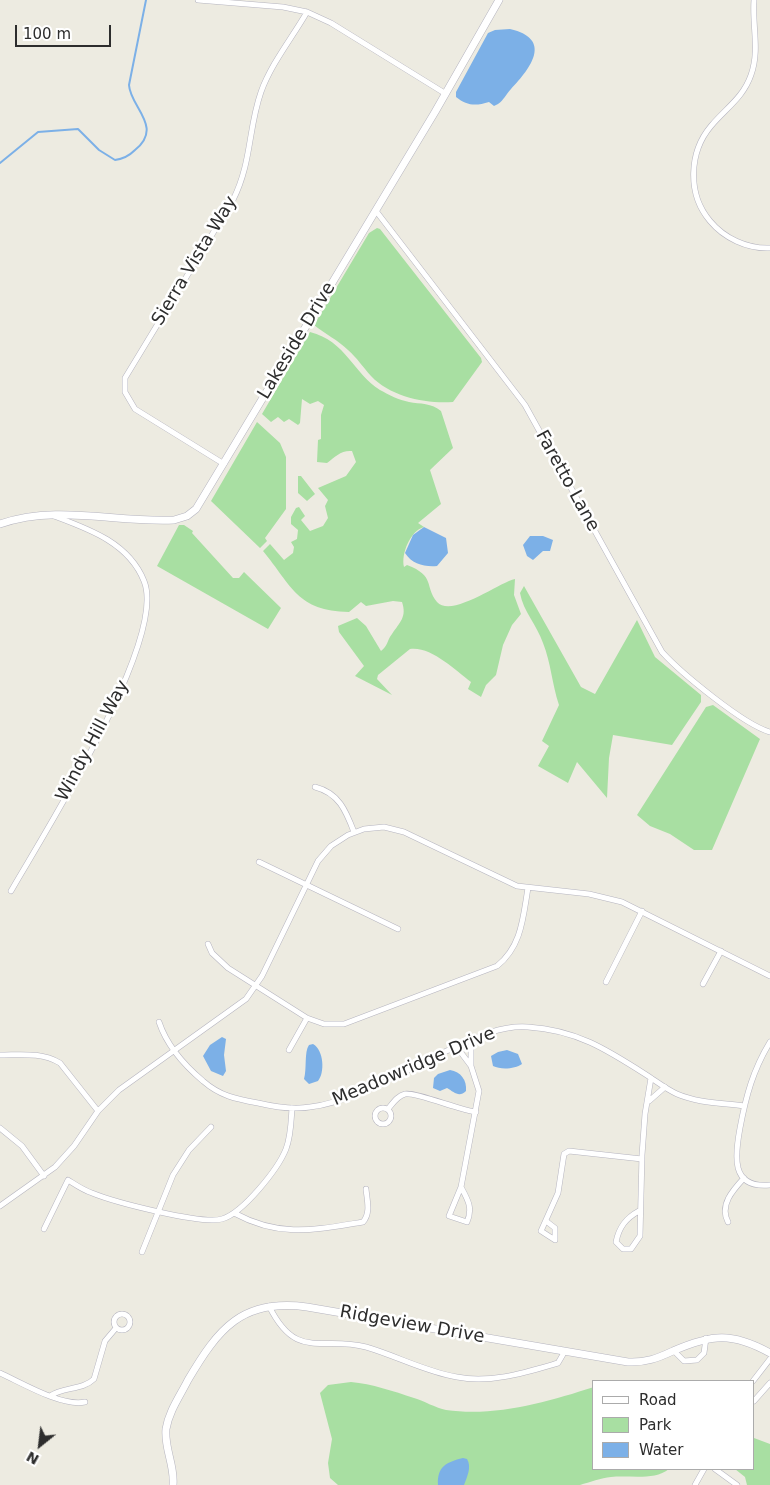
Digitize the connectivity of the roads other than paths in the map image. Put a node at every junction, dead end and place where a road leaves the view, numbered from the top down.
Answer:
1 (198, 0) edge
2 (499, 0) edge
3 (754, 0) edge
4 (307, 12) junction
5 (446, 94) junction
6 (376, 211) junction
7 (770, 248) edge
8 (224, 464) junction
9 (50, 514) junction
10 (0, 524) edge
11 (770, 732) edge
12 (315, 787) dead end
13 (354, 832) junction
14 (259, 862) dead end
15 (306, 885) junction
16 (528, 888) junction
17 (11, 891) dead end
18 (642, 910) junction
19 (398, 929) dead end
20 (208, 944) dead end
21 (721, 951) junction
22 (770, 976) edge
23 (606, 982) dead end
24 (704, 984) dead end
25 (257, 985) junction
26 (307, 1018) junction
27 (159, 1022) dead end
28 (472, 1040) junction
29 (770, 1042) edge
30 (456, 1046) junction
31 (289, 1050) dead end
32 (172, 1053) junction
33 (0, 1055) edge
34 (471, 1066) junction
35 (652, 1078) junction
36 (665, 1087) junction
37 (649, 1102) junction
38 (744, 1106) junction
39 (292, 1108) junction
40 (388, 1109) dead end
41 (98, 1111) junction
42 (476, 1112) junction
43 (211, 1127) dead end
44 (0, 1128) edge
45 (642, 1158) junction
46 (44, 1176) junction
47 (744, 1178) junction
48 (770, 1185) edge
49 (461, 1186) junction
50 (366, 1189) dead end
51 (0, 1206) edge
52 (160, 1210) junction
53 (639, 1211) junction
54 (234, 1213) junction
55 (546, 1221) dead end
56 (728, 1222) dead end
57 (44, 1228) dead end
58 (142, 1252) dead end
59 (269, 1306) junction
60 (116, 1328) dead end
61 (706, 1338) junction
62 (565, 1351) junction
63 (674, 1351) junction
64 (770, 1353) edge
65 (770, 1359) edge
66 (0, 1372) edge
67 (754, 1380) edge
68 (770, 1383) edge
69 (50, 1396) junction
70 (755, 1399) edge
71 (85, 1402) dead end
72 (704, 1470) edge
73 (716, 1470) edge
74 (173, 1485) edge
75 (696, 1485) edge
76 (737, 1485) edge

1 - 4 street
2 - 5 street, Lakeside Drive
3 - 7 street
4 - 5 street
4 - 8 street, Sierra Vista Way
5 - 6 street, Lakeside Drive
6 - 8 street, Lakeside Drive
6 - 11 street, Faretto Lane
8 - 9 street, Lakeside Drive
9 - 10 street, Lakeside Drive
9 - 17 street, Windy Hill Way
12 - 13 street
13 - 15 street
13 - 16 street
14 - 15 street
15 - 19 street
15 - 25 street
16 - 18 street
16 - 26 street
18 - 21 street
18 - 23 street
20 - 25 street
21 - 22 street
21 - 24 street
25 - 26 street
25 - 32 street
26 - 31 street
27 - 32 street, Meadowridge Drive
28 - 30 street, Meadowridge Drive
28 - 34 street
28 - 35 street, Meadowridge Drive
29 - 38 street
30 - 34 street
30 - 39 street, Meadowridge Drive
32 - 39 street, Meadowridge Drive
32 - 41 street
33 - 41 street
34 - 42 street
35 - 36 street, Meadowridge Drive
35 - 37 street
36 - 37 street
36 - 38 street, Meadowridge Drive
37 - 45 street
38 - 47 street
39 - 54 street
40 - 42 street
41 - 46 street
42 - 49 street
43 - 52 street
44 - 46 street
45 - 53 street
45 - 55 street
46 - 51 street
47 - 48 street
47 - 56 street
49 - 49 street
50 - 54 street
52 - 54 street
52 - 57 street
52 - 58 street
53 - 53 street
59 - 62 street, Ridgeview Drive
59 - 62 street
59 - 74 street, Ridgeview Drive
60 - 69 street
61 - 63 street, Ridgeview Drive
61 - 63 street
61 - 64 street, Ridgeview Drive
62 - 63 street, Ridgeview Drive
65 - 67 street
66 - 69 street
68 - 70 street
69 - 71 street
72 - 75 street
73 - 76 street

